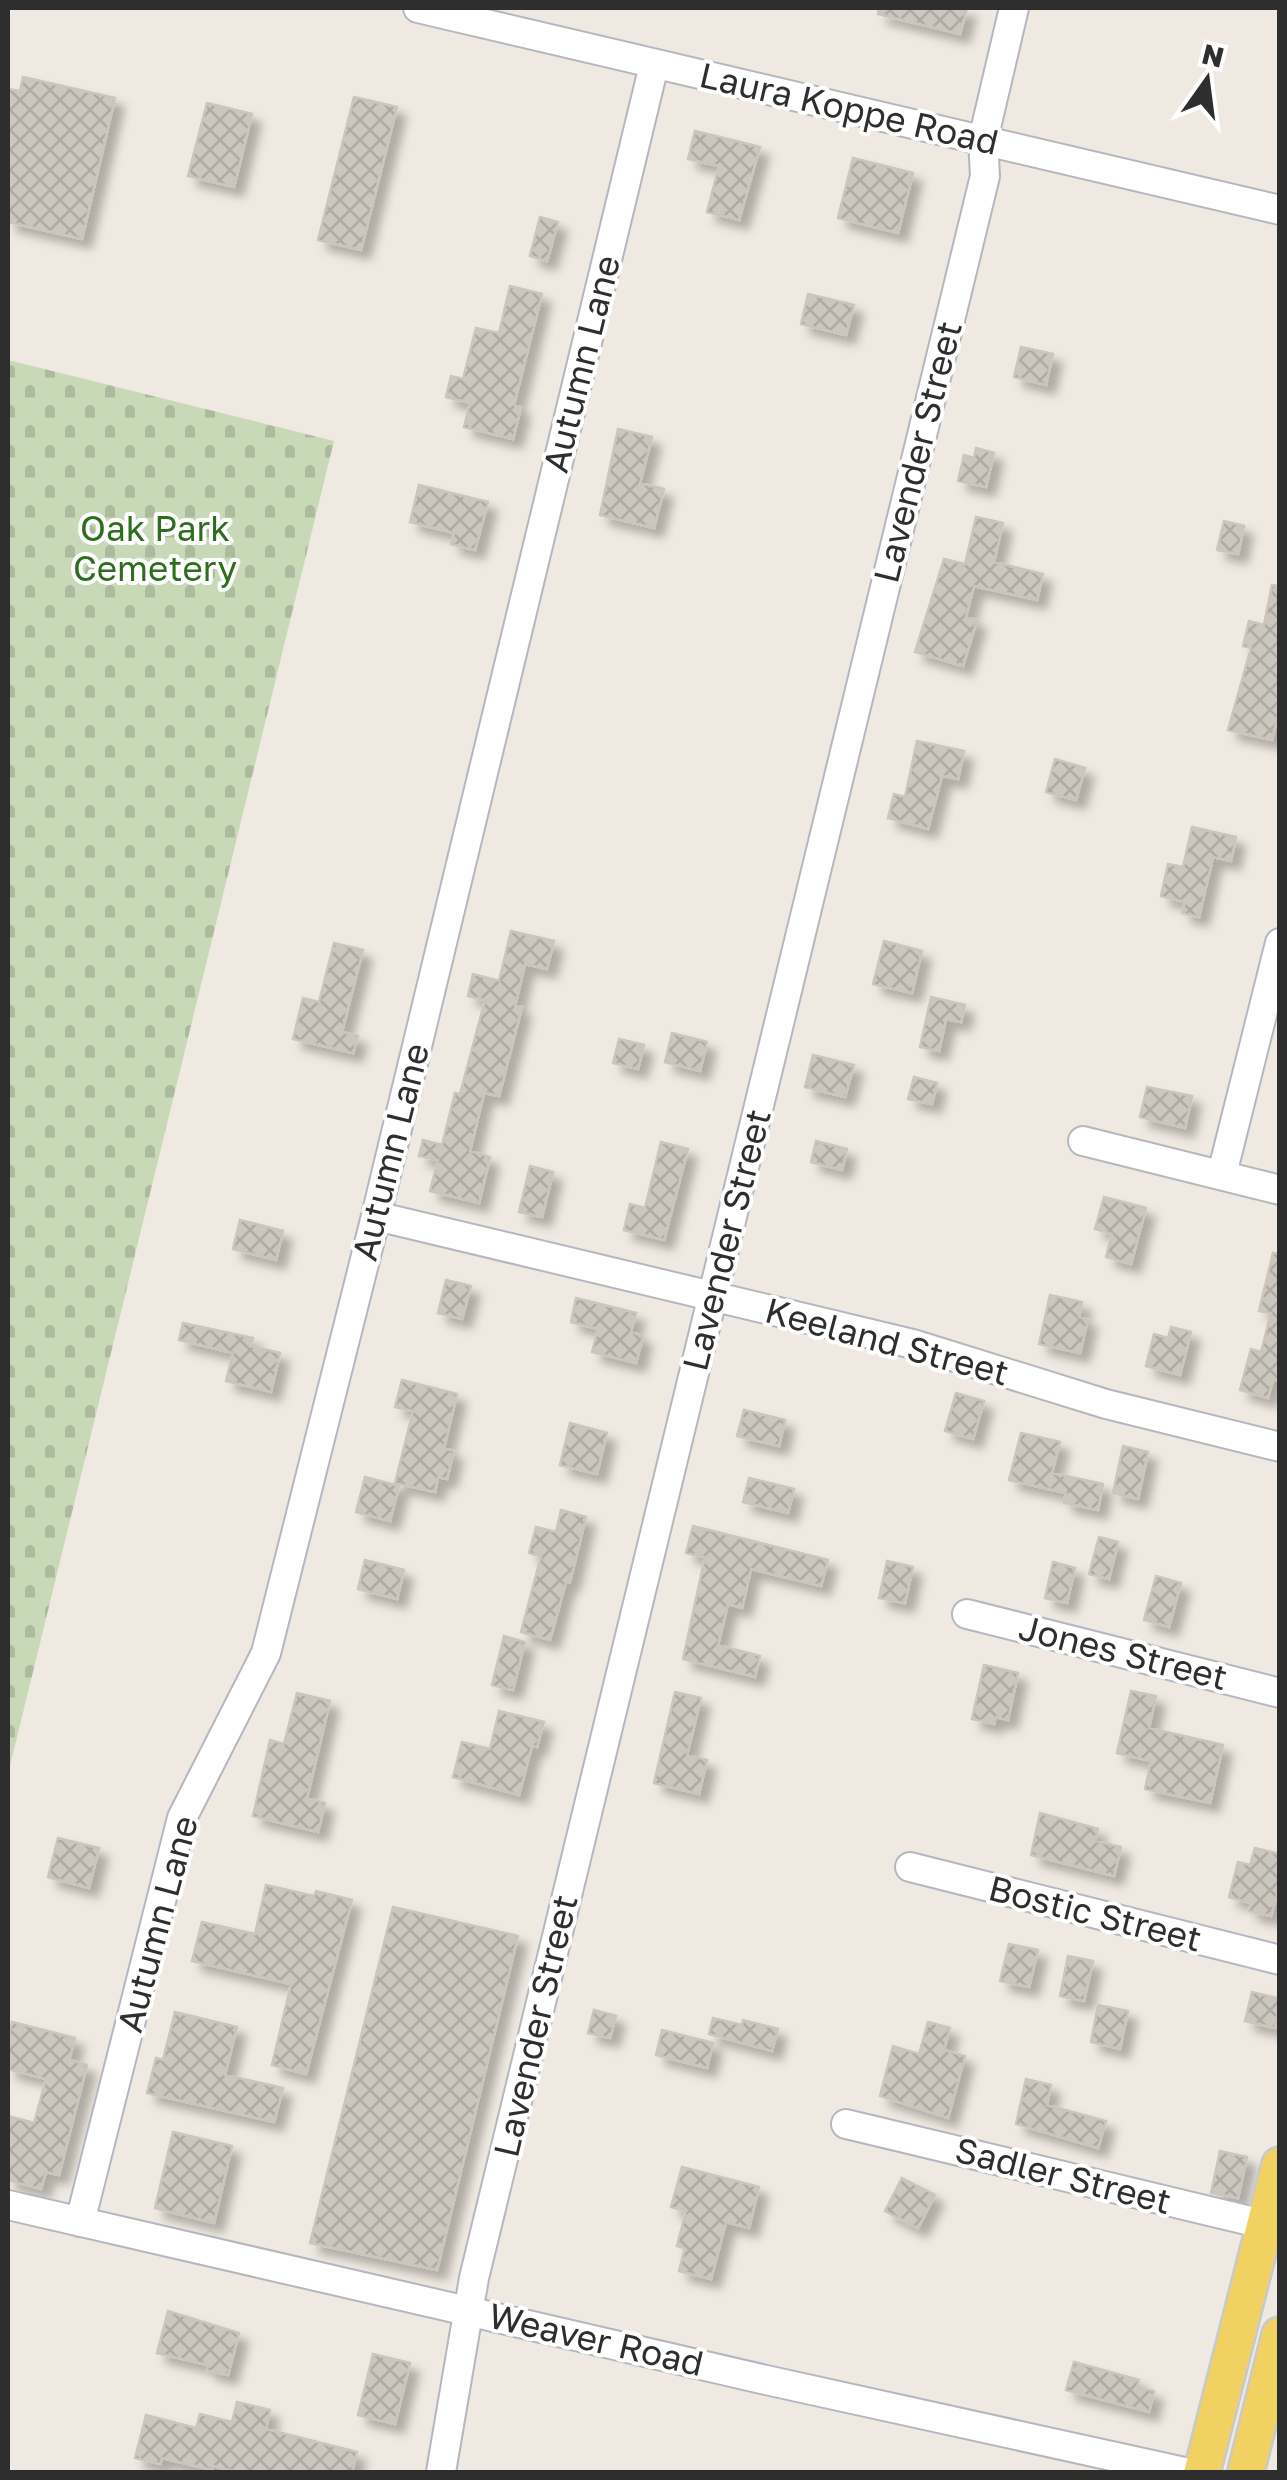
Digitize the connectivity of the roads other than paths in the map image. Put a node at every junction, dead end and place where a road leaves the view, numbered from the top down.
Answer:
1 (418, 8) edge
2 (1014, 8) edge
3 (654, 65) junction
4 (984, 140) junction
5 (1280, 210) edge
6 (1280, 942) edge
7 (1083, 1142) dead end
8 (1222, 1174) junction
9 (1280, 1190) edge
10 (376, 1216) junction
11 (714, 1296) junction
12 (1280, 1447) edge
13 (967, 1614) dead end
14 (1280, 1693) edge
15 (910, 1867) dead end
16 (1280, 1960) edge
17 (846, 2124) dead end
18 (1280, 2164) edge
19 (8, 2205) edge
20 (80, 2222) junction
21 (1272, 2226) edge
22 (468, 2309) junction
23 (1280, 2334) edge
24 (441, 2472) edge
25 (1184, 2472) edge
26 (1202, 2472) edge
27 (1246, 2472) edge

1 - 3 street, Laura Koppe Road
2 - 4 street, Lavender Street
3 - 4 street, Laura Koppe Road
3 - 10 street, Autumn Lane
4 - 5 street, Laura Koppe Road
4 - 11 street, Lavender Street
6 - 8 street
7 - 8 street
8 - 9 street
10 - 11 street, Keeland Street
10 - 20 street, Autumn Lane
11 - 12 street, Keeland Street
11 - 22 street, Lavender Street
13 - 14 street, Jones Street
15 - 16 street, Bostic Street
17 - 21 street, Sadler Street
18 - 21 main road
19 - 20 street, Weaver Road
20 - 22 street, Weaver Road
21 - 26 main road
22 - 24 street, Lavender Street
22 - 25 street, Weaver Road
23 - 27 main road

